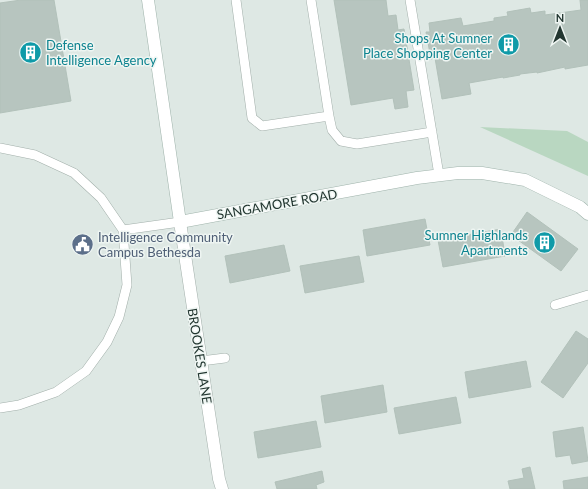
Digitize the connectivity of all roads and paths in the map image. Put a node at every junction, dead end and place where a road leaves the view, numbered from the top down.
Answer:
1 (148, 0) edge
2 (236, 0) edge
3 (311, 0) edge
4 (411, 0) edge
5 (329, 116) junction
6 (432, 132) junction
7 (0, 148) edge
8 (439, 175) junction
9 (588, 214) edge
10 (180, 222) junction
11 (124, 230) junction
12 (588, 295) edge
13 (555, 304) dead end
14 (224, 358) dead end
15 (201, 361) junction
16 (0, 408) edge
17 (218, 486) edge

1 - 10 street
2 - 5 lane
3 - 5 lane
4 - 6 lane
5 - 6 lane
6 - 8 lane
7 - 11 lane
8 - 9 street, SANGAMORE ROAD
8 - 10 street, SANGAMORE ROAD
10 - 11 lane
10 - 15 street, BROOKES LANE
11 - 16 lane
12 - 13 lane
14 - 15 lane
15 - 17 street, BROOKES LANE

